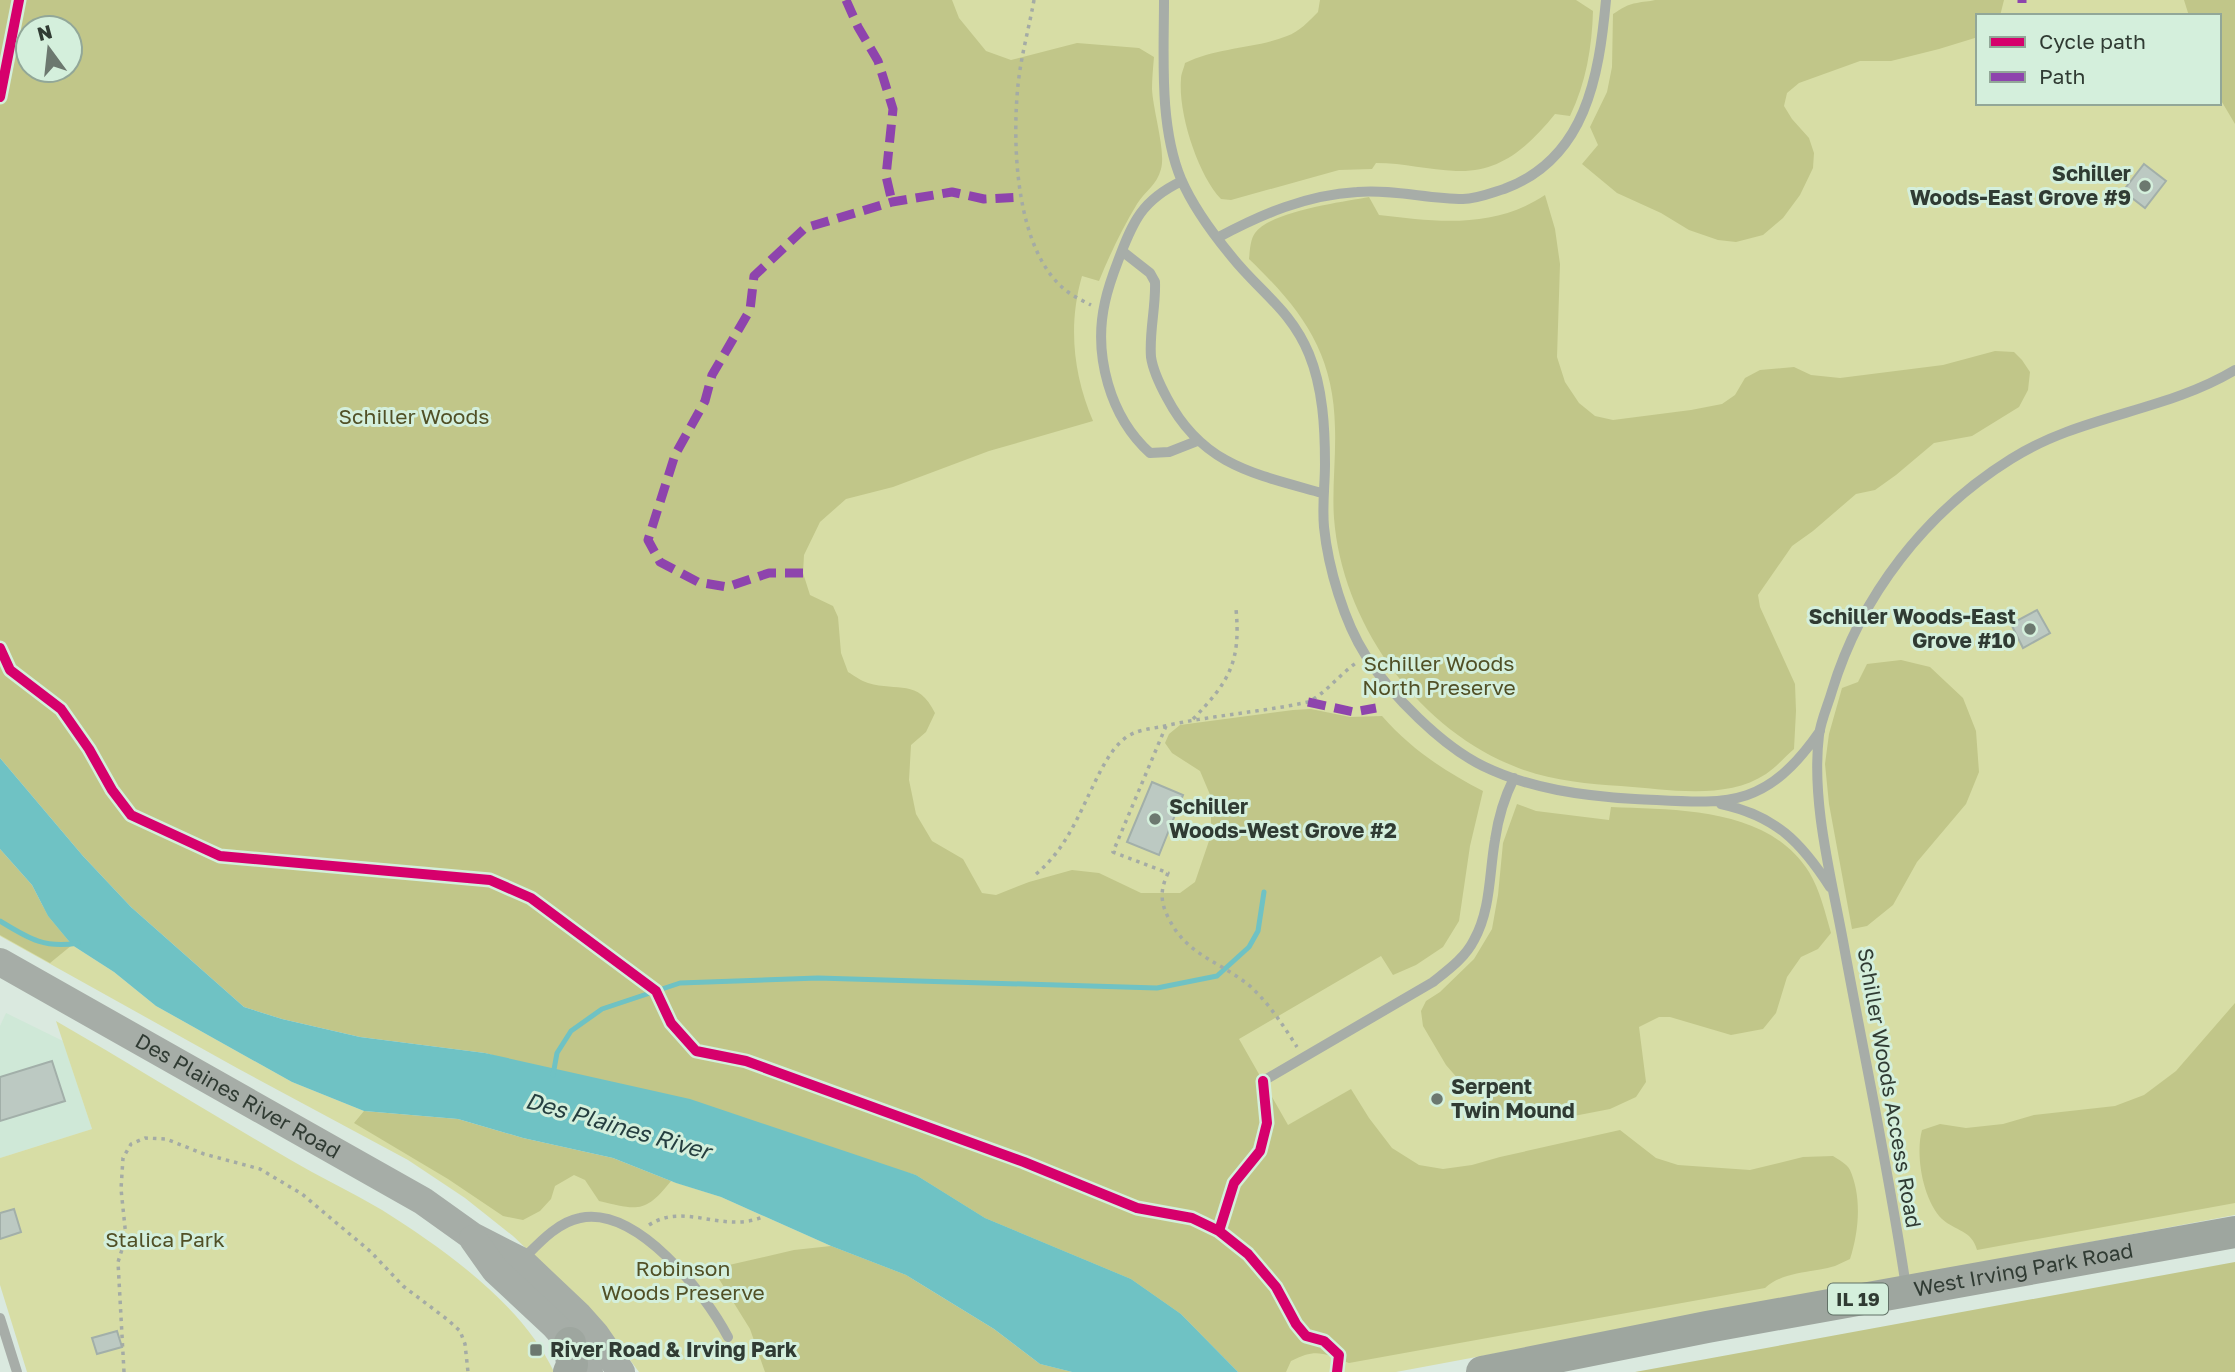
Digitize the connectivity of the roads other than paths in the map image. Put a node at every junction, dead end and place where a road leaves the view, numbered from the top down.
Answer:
1 (1164, 0) edge
2 (1606, 0) edge
3 (1182, 181) junction
4 (1217, 238) junction
5 (1122, 251) junction
6 (2235, 370) edge
7 (1197, 441) junction
8 (1322, 493) junction
9 (1820, 732) junction
10 (1514, 778) junction
11 (1714, 803) junction
12 (1833, 892) junction
13 (0, 962) edge
14 (1263, 1081) road end
15 (2235, 1232) edge
16 (472, 1236) junction
17 (521, 1261) junction
18 (1907, 1290) junction
19 (0, 1318) edge
20 (728, 1337) dead end
21 (569, 1358) edge
22 (1499, 1370) edge
23 (16, 1372) edge
24 (589, 1372) edge
25 (621, 1372) edge

1 - 3 lane, Schiller Woods Access Road
2 - 4 lane
3 - 4 lane, Schiller Woods Access Road
3 - 5 lane
4 - 8 lane, Schiller Woods Access Road
5 - 7 lane
5 - 7 lane
6 - 9 lane, Schiller Woods Access Road
7 - 8 lane
8 - 10 lane, Schiller Woods Access Road
9 - 11 lane, Schiller Woods Access Road
9 - 12 lane, Schiller Woods Access Road
10 - 11 lane, Schiller Woods Access Road
10 - 14 lane
11 - 12 lane, Schiller Woods Access Road
12 - 18 lane, Schiller Woods Access Road
13 - 16 main road, Des Plaines River Road
15 - 18 main road, West Irving Park Road / IL 19
16 - 17 main road, Des Plaines River Road
16 - 21 main road, Des Plaines River Road
17 - 20 lane
17 - 25 main road, Des Plaines River Road
18 - 22 main road, West Irving Park Road / IL 19
19 - 23 lane
21 - 24 main road, Des Plaines River Road

